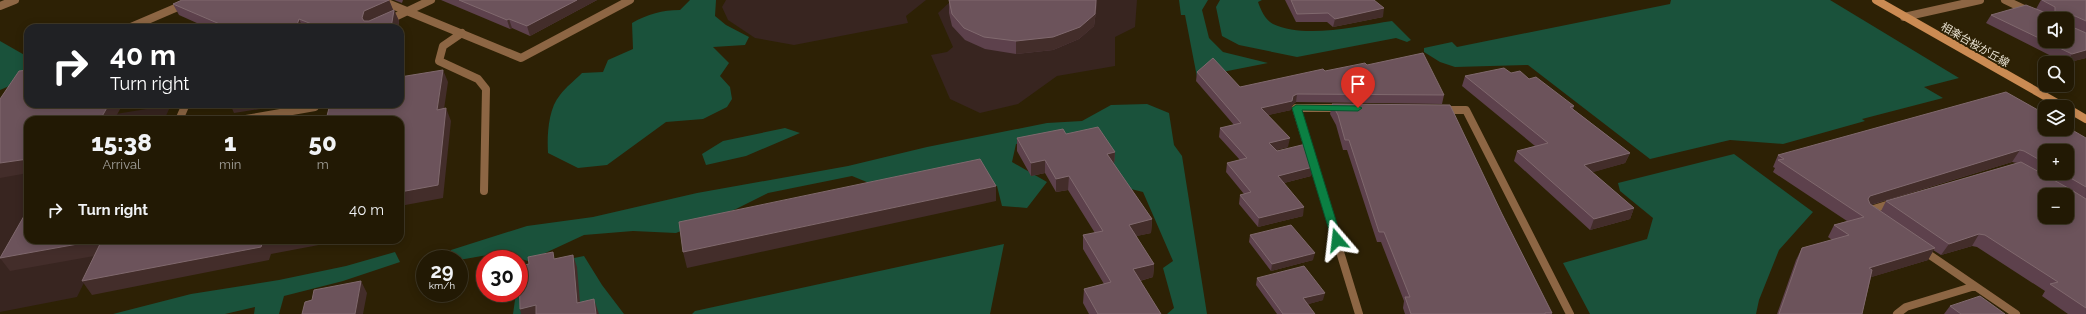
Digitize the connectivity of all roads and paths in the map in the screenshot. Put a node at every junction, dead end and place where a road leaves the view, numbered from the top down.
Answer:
1 (15, 0) edge
2 (194, 0) edge
3 (380, 0) edge
4 (431, 0) edge
5 (630, 0) edge
6 (1876, 0) edge
7 (1980, 0) edge
8 (2005, 0) edge
9 (0, 6) edge
10 (408, 11) junction
11 (2038, 16) edge
12 (1904, 17) junction
13 (138, 24) edge
14 (380, 24) edge
15 (462, 34) junction
16 (2052, 100) edge
17 (309, 108) edge
18 (1350, 108) edge
19 (1435, 110) edge
20 (2074, 112) edge
21 (263, 116) edge
22 (2086, 119) edge
23 (484, 191) dead end
24 (1903, 200) edge
25 (1879, 220) edge
26 (1911, 242) edge
27 (1975, 286) junction
28 (1359, 314) edge
29 (1570, 314) edge
30 (1897, 314) edge
31 (2016, 314) edge

1 - 9 street
2 - 13 street
3 - 10 street
4 - 10 street
5 - 15 street
6 - 12 main road, 相楽台桜が丘線
7 - 12 street
8 - 11 street
10 - 14 street
10 - 15 street
12 - 16 main road, 相楽台桜が丘線
15 - 23 street
17 - 21 street
18 - 28 street
19 - 29 street
20 - 22 main road
24 - 25 street
26 - 27 street
27 - 30 street
27 - 31 street

